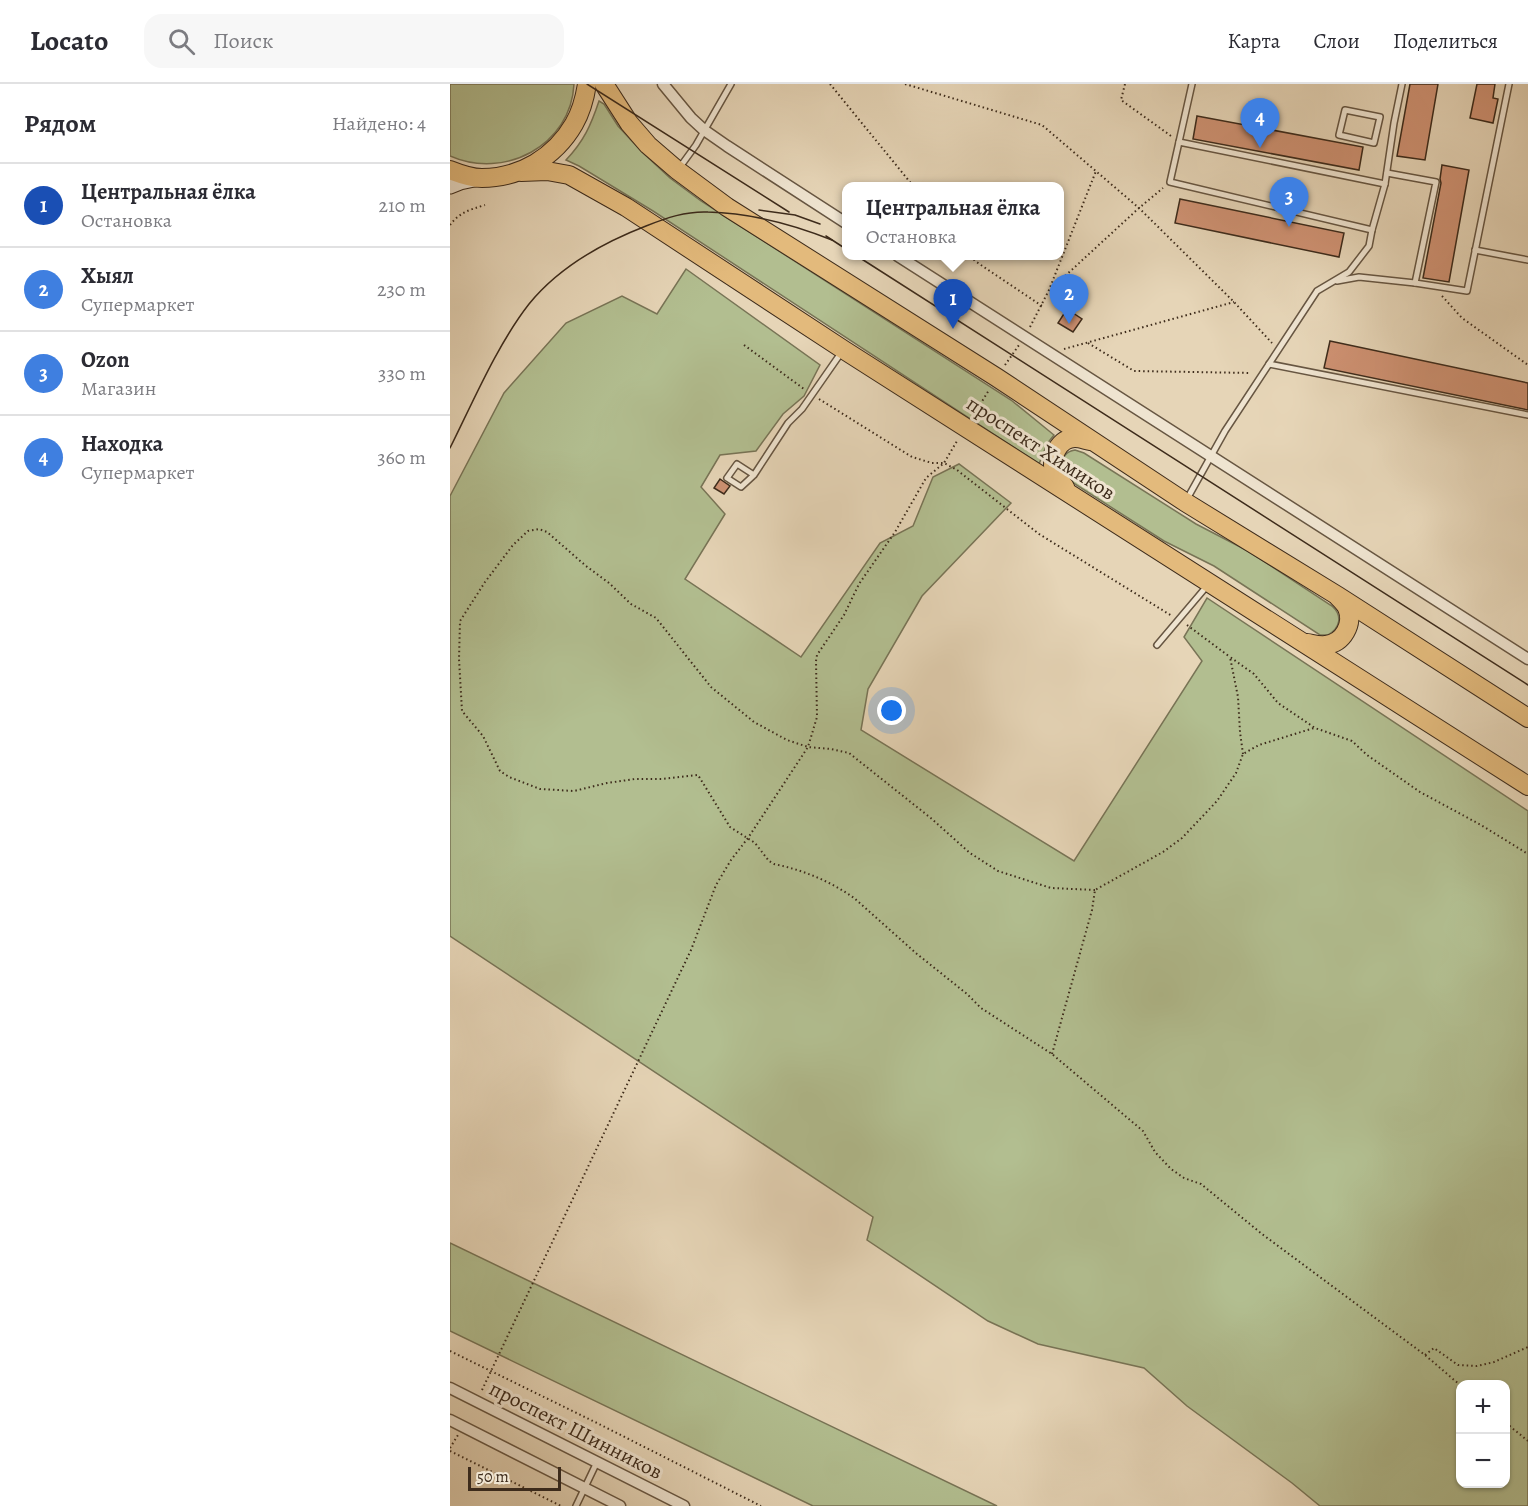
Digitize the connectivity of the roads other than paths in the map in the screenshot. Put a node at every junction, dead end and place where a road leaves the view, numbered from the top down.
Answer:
1 (587, 84) edge
2 (604, 84) edge
3 (663, 84) edge
4 (731, 84) edge
5 (1192, 84) edge
6 (1402, 84) edge
7 (1509, 84) edge
8 (1379, 120) junction
9 (1394, 123) junction
10 (704, 130) junction
11 (1179, 142) junction
12 (450, 170) edge
13 (677, 170) junction
14 (521, 172) junction
15 (1387, 173) junction
16 (480, 178) junction
17 (1385, 184) junction
18 (450, 186) edge
19 (842, 220) edge
20 (1372, 230) junction
21 (1475, 250) junction
22 (906, 260) edge
23 (1528, 261) edge
24 (1332, 282) junction
25 (1414, 283) junction
26 (844, 350) junction
27 (1269, 364) junction
28 (1528, 415) edge
29 (1091, 441) junction
30 (1211, 456) junction
31 (754, 475) junction
32 (1071, 494) junction
33 (1185, 502) junction
34 (1210, 582) junction
35 (1338, 596) junction
36 (1302, 641) junction
37 (1157, 645) dead end
38 (1528, 659) edge
39 (1528, 718) edge
40 (1528, 786) edge
41 (450, 1388) edge
42 (450, 1420) edge
43 (597, 1462) junction
44 (585, 1488) junction
45 (576, 1506) edge
46 (620, 1506) edge
47 (684, 1506) edge

1 - 14 main road
2 - 13 main road, проспект Химиков
3 - 10 street
4 - 10 lane
5 - 11 lane
6 - 9 lane
7 - 21 lane
8 - 8 lane
8 - 9 lane
9 - 15 lane
10 - 13 lane
10 - 19 street
11 - 17 lane
11 - 20 lane
12 - 16 main road
13 - 29 main road, проспект Химиков
14 - 16 main road
14 - 26 main road, проспект Химиков
15 - 17 lane
15 - 25 lane
16 - 18 main road
17 - 20 lane
20 - 24 lane
21 - 23 lane
21 - 25 lane
22 - 30 street
24 - 25 lane
24 - 27 lane
26 - 31 lane
26 - 32 main road, проспект Химиков
27 - 28 lane
27 - 30 lane
29 - 32 main road
29 - 33 main road, проспект Химиков
30 - 33 lane
30 - 38 street
31 - 31 lane
32 - 34 main road, проспект Химиков
33 - 35 main road, проспект Химиков
34 - 36 main road, проспект Химиков
34 - 37 lane
35 - 36 main road
35 - 39 main road, проспект Химиков
36 - 40 main road, проспект Химиков
41 - 43 street, проспект Шинников
42 - 44 street
43 - 44 lane
43 - 47 street, проспект Шинников
44 - 45 lane
44 - 46 street

